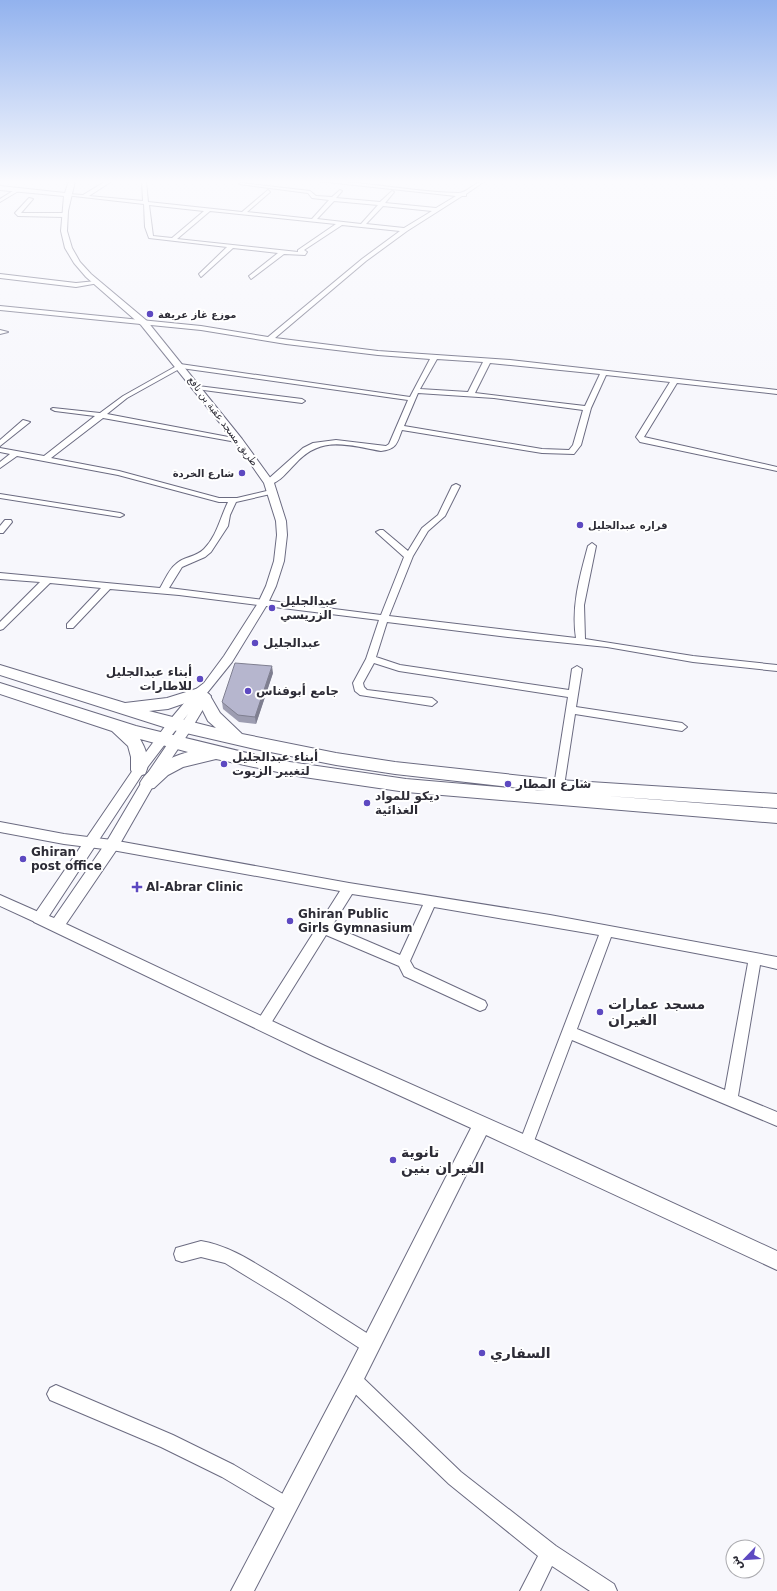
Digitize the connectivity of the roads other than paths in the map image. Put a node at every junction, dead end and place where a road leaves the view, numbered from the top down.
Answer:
1 (72, 255) edge
2 (222, 255) edge
3 (279, 255) edge
4 (370, 255) edge
5 (201, 275) dead end
6 (0, 276) edge
7 (251, 277) dead end
8 (96, 283) junction
9 (0, 308) edge
10 (144, 322) junction
11 (270, 339) junction
12 (436, 356) junction
13 (487, 361) junction
14 (180, 366) junction
15 (604, 372) junction
16 (675, 380) junction
17 (198, 388) junction
18 (416, 391) junction
19 (777, 392) edge
20 (471, 394) junction
21 (413, 399) junction
22 (302, 401) dead end
23 (587, 408) junction
24 (55, 409) dead end
25 (101, 416) junction
26 (17, 422) dead end
27 (26, 422) dead end
28 (400, 427) junction
29 (0, 436) edge
30 (239, 441) junction
31 (0, 444) edge
32 (0, 450) edge
33 (16, 453) junction
34 (45, 459) junction
35 (0, 466) edge
36 (777, 470) edge
37 (456, 486) dead end
38 (270, 487) junction
39 (0, 496) edge
40 (233, 501) junction
41 (120, 515) dead end
42 (8, 522) dead end
43 (0, 531) edge
44 (380, 532) dead end
45 (592, 546) dead end
46 (409, 556) junction
47 (0, 576) edge
48 (48, 580) junction
49 (108, 586) junction
50 (162, 590) junction
51 (264, 603) junction
52 (384, 618) junction
53 (70, 626) dead end
54 (0, 627) edge
55 (581, 641) junction
56 (371, 659) junction
57 (777, 668) edge
58 (576, 669) dead end
59 (0, 670) edge
60 (0, 688) edge
61 (204, 692) junction
62 (573, 694) junction
63 (432, 702) dead end
64 (123, 708) junction
65 (570, 710) junction
66 (113, 725) junction
67 (180, 726) junction
68 (682, 727) dead end
69 (239, 739) junction
70 (169, 740) junction
71 (223, 754) junction
72 (144, 776) junction
73 (559, 786) junction
74 (777, 801) edge
75 (777, 816) edge
76 (0, 827) edge
77 (91, 841) junction
78 (112, 845) junction
79 (349, 888) junction
80 (0, 900) edge
81 (431, 901) junction
82 (39, 918) junction
83 (57, 926) junction
84 (324, 928) junction
85 (608, 931) junction
86 (755, 959) junction
87 (403, 962) junction
88 (777, 963) edge
89 (480, 1005) dead end
90 (263, 1024) junction
91 (569, 1032) junction
92 (730, 1099) junction
93 (777, 1119) edge
94 (482, 1125) junction
95 (526, 1144) junction
96 (182, 1254) dead end
97 (777, 1261) edge
98 (370, 1345) junction
99 (353, 1380) junction
100 (56, 1394) dead end
101 (287, 1506) junction
102 (549, 1552) junction
103 (242, 1591) edge
104 (530, 1591) edge
105 (607, 1591) edge

1 - 8 street, طريق مسجد عقبة بن نافع
2 - 5 street
3 - 7 street
4 - 11 street
6 - 8 street
8 - 10 street, طريق مسجد عقبة بن نافع
9 - 10 street
10 - 11 street
10 - 14 street, طريق مسجد عقبة بن نافع
11 - 12 street
12 - 13 street
12 - 18 street
13 - 15 street
13 - 20 street
14 - 17 street, طريق مسجد عقبة بن نافع
14 - 21 street
14 - 25 street
15 - 16 street
15 - 23 street
16 - 19 street
16 - 36 street
17 - 22 street
17 - 30 street, طريق مسجد عقبة بن نافع
18 - 20 street
18 - 21 street
20 - 23 street
21 - 28 street
23 - 28 street
24 - 25 street
25 - 30 street
25 - 34 street
26 - 29 street
27 - 31 street
28 - 38 street
30 - 38 street, طريق مسجد عقبة بن نافع
32 - 33 street
33 - 34 street
33 - 35 street
34 - 40 street
37 - 46 street
38 - 40 street
38 - 51 street, طريق مسجد عقبة بن نافع
39 - 41 street
40 - 50 street
42 - 43 street
44 - 46 street
45 - 55 street
46 - 52 street
47 - 48 street
48 - 49 street
48 - 54 street
49 - 50 street
49 - 53 street
50 - 51 street
51 - 52 street
51 - 61 street, طريق مسجد عقبة بن نافع
52 - 55 street
52 - 56 street
55 - 57 street
56 - 62 street
56 - 63 street
58 - 62 street
59 - 64 main road
60 - 66 main road
61 - 64 main road
61 - 67 street, طريق مسجد عقبة بن نافع
61 - 69 main road
62 - 65 street
64 - 67 main road
65 - 68 street
65 - 73 street
66 - 70 main road
66 - 72 main road
67 - 69 main road
67 - 70 street, طريق مسجد عقبة بن نافع
69 - 73 main road
70 - 71 main road
70 - 72 street, طريق مسجد عقبة بن نافع
71 - 72 main road
71 - 75 main road
72 - 77 street
72 - 78 street
73 - 74 main road
76 - 77 street
77 - 78 street
77 - 82 street
78 - 79 street
78 - 83 street
79 - 81 street
79 - 84 street
80 - 82 street
81 - 85 street
81 - 87 street
82 - 83 street
83 - 90 street
84 - 87 street
84 - 90 street
85 - 86 street
85 - 91 street
86 - 88 street
86 - 92 street
87 - 89 street
90 - 94 street
91 - 92 street
91 - 95 street
92 - 93 street
94 - 95 street
94 - 98 street
95 - 97 street
96 - 98 street
98 - 99 street
99 - 101 street
99 - 102 street
100 - 101 street
101 - 103 street
102 - 104 street
102 - 105 street

